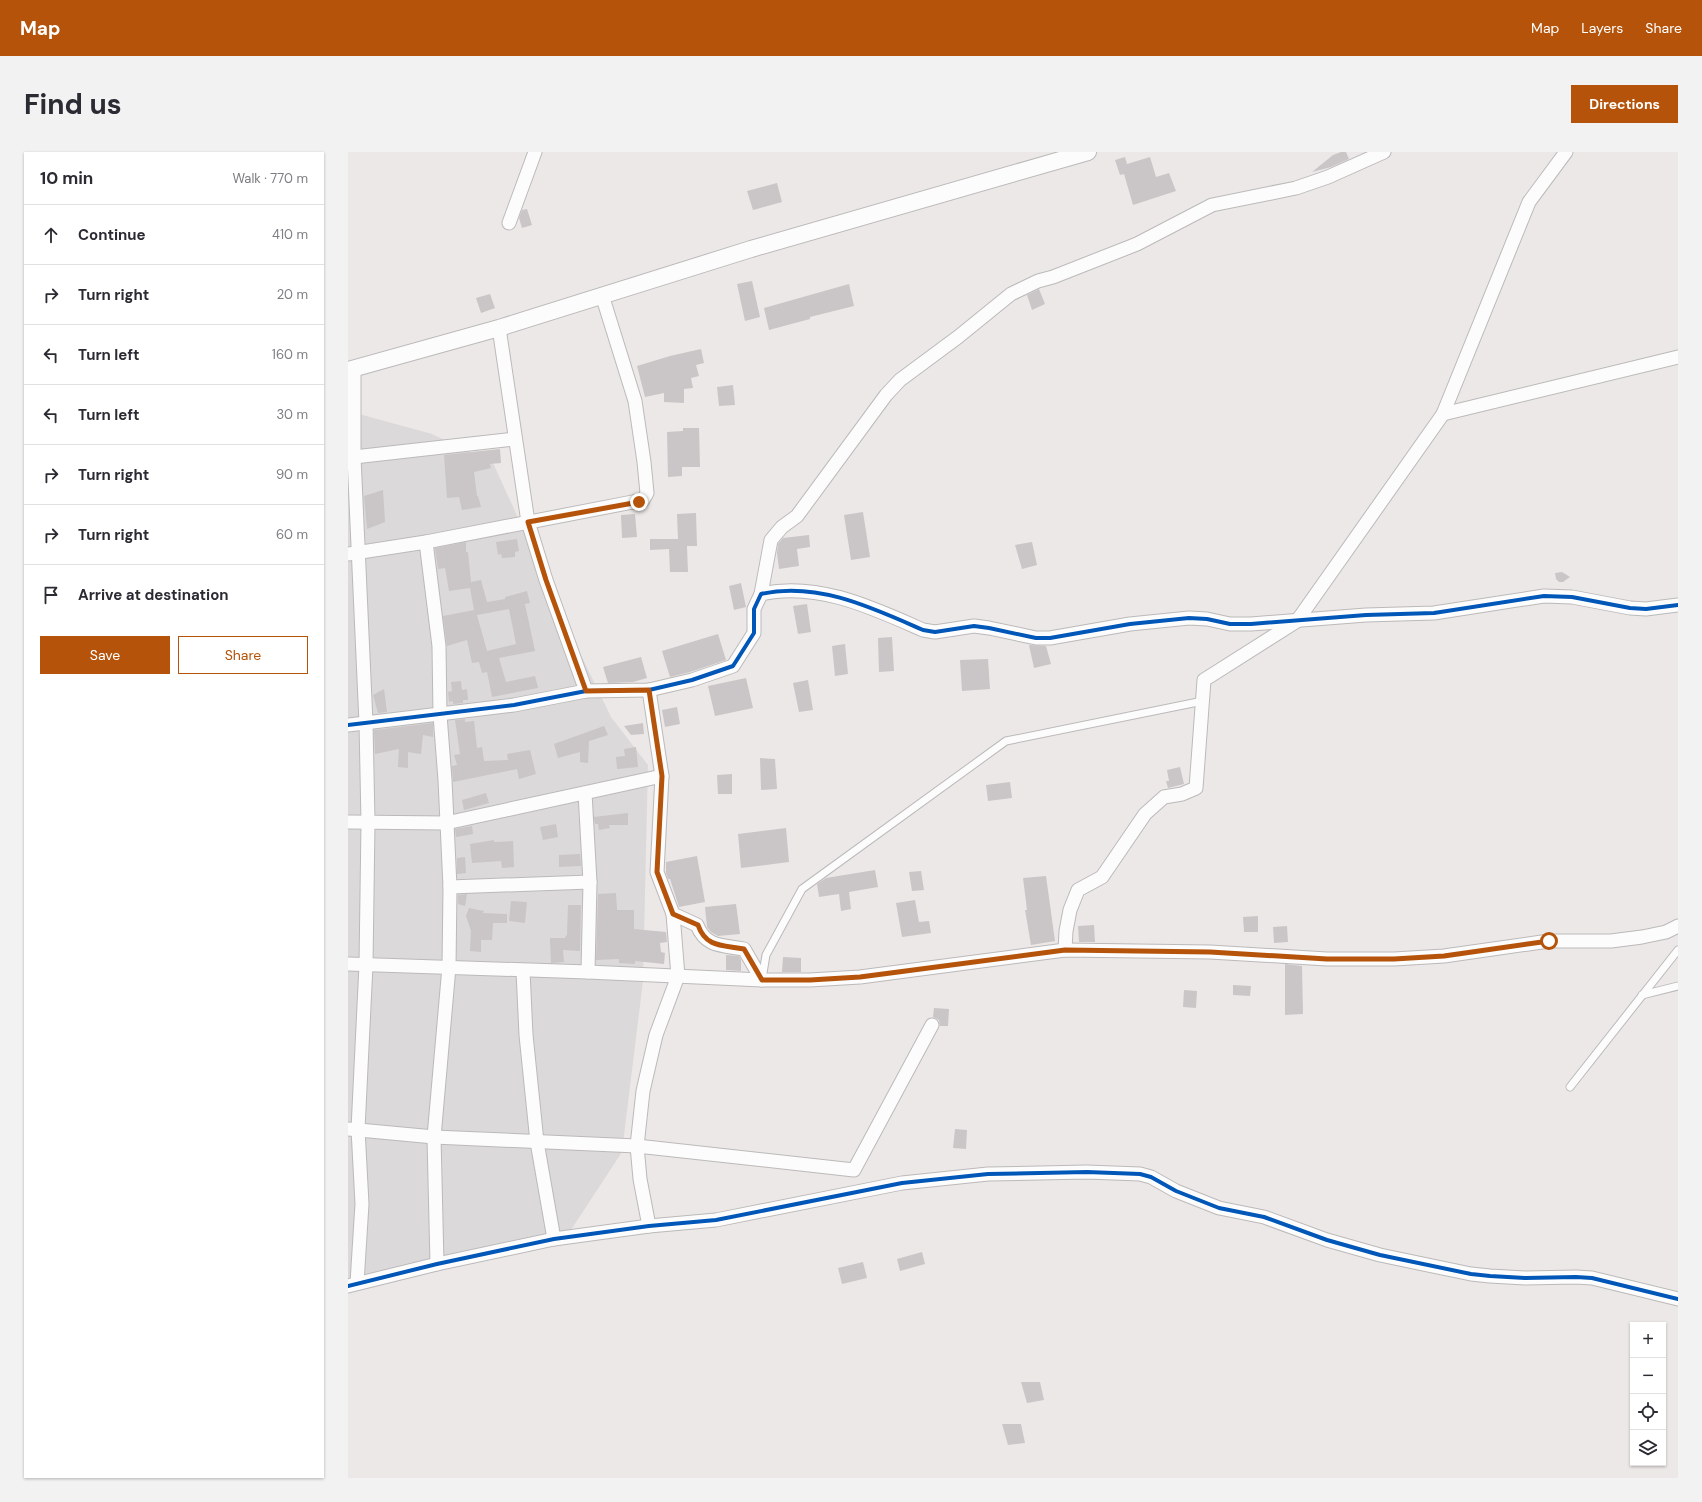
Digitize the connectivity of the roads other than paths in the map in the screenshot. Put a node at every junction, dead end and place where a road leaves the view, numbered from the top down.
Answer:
1 (535, 152) edge
2 (1088, 152) edge
3 (1384, 152) edge
4 (1566, 152) edge
5 (509, 223) dead end
6 (602, 295) junction
7 (500, 328) junction
8 (1678, 357) edge
9 (351, 369) edge
10 (1443, 414) junction
11 (515, 439) junction
12 (354, 457) junction
13 (528, 522) junction
14 (426, 542) junction
15 (353, 554) edge
16 (761, 594) junction
17 (1678, 605) edge
18 (1297, 621) junction
19 (649, 690) junction
20 (586, 691) junction
21 (1203, 701) junction
22 (440, 715) junction
23 (366, 723) junction
24 (348, 725) edge
25 (662, 776) junction
26 (585, 793) junction
27 (348, 822) edge
28 (368, 822) junction
29 (446, 823) junction
30 (590, 882) junction
31 (450, 887) junction
32 (673, 914) junction
33 (1678, 926) edge
34 (1065, 950) junction
35 (1678, 950) edge
36 (348, 964) edge
37 (366, 965) junction
38 (449, 967) junction
39 (523, 971) junction
40 (588, 972) junction
41 (678, 976) junction
42 (762, 980) junction
43 (1678, 986) edge
44 (1642, 996) junction
45 (932, 1025) dead end
46 (1570, 1087) dead end
47 (353, 1129) edge
48 (434, 1137) junction
49 (537, 1142) junction
50 (637, 1146) junction
51 (649, 1226) junction
52 (554, 1239) junction
53 (437, 1264) junction
54 (353, 1285) edge
55 (1678, 1300) edge

1 - 5 street
2 - 6 street
3 - 16 street
4 - 10 street
6 - 7 street
6 - 13 street
7 - 9 street
7 - 11 street
8 - 10 street
9 - 12 street
10 - 18 street
11 - 12 street
11 - 13 street
12 - 15 street
13 - 14 street
13 - 20 street
14 - 15 street
14 - 22 street
15 - 23 street
16 - 18 street
16 - 19 street
17 - 18 street
18 - 21 street
19 - 20 street
19 - 25 street
20 - 22 street
21 - 34 street
21 - 42 lane
22 - 23 street
22 - 29 street
23 - 24 street
23 - 28 street
25 - 26 street
25 - 32 street
26 - 29 street
26 - 30 street
27 - 28 street
28 - 29 street
28 - 37 street
29 - 31 street
30 - 31 street
30 - 40 street
31 - 38 street
32 - 41 street
32 - 42 street
33 - 34 street
34 - 42 street
35 - 44 lane
36 - 37 street
37 - 38 street
37 - 47 street
38 - 39 street
38 - 48 street
39 - 40 street
39 - 49 street
40 - 41 street
41 - 42 street
41 - 50 street
43 - 44 lane
44 - 46 lane
45 - 50 street
47 - 48 street
47 - 54 street
48 - 49 street
48 - 53 street
49 - 50 street
49 - 52 street
50 - 51 street
51 - 52 street
51 - 55 street
52 - 53 street
53 - 54 street

